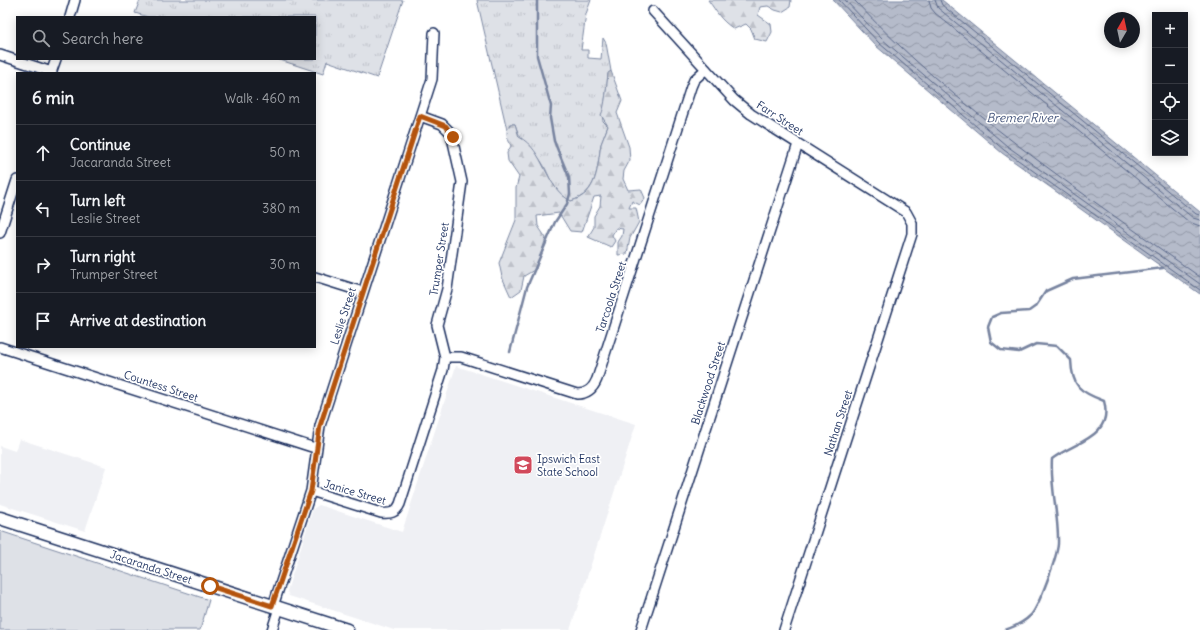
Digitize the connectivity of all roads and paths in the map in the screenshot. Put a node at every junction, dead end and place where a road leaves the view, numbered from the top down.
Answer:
1 (75, 0) edge
2 (653, 11) dead end
3 (70, 16) edge
4 (434, 33) dead end
5 (0, 55) edge
6 (56, 60) edge
7 (706, 69) junction
8 (52, 72) edge
9 (420, 116) junction
10 (798, 144) junction
11 (16, 184) edge
12 (912, 223) joint
13 (0, 233) edge
14 (316, 277) edge
15 (363, 292) junction
16 (0, 347) edge
17 (445, 357) junction
18 (316, 448) junction
19 (311, 491) junction
20 (394, 512) joint
21 (0, 518) edge
22 (276, 607) junction
23 (272, 630) edge
24 (347, 630) edge
25 (641, 630) edge
26 (784, 630) edge

1 - 3 street
2 - 7 street, Farr Street
4 - 9 street, Leslie Street
5 - 8 street
6 - 8 street
7 - 10 street, Farr Street
7 - 17 street, Tarcoola Street
9 - 15 street, Leslie Street
9 - 17 street, Trumper Street
10 - 12 street, Farr Street
10 - 25 street, Blackwood Street
11 - 13 street
12 - 26 street, Nathan Street
14 - 15 street
15 - 18 street, Leslie Street
16 - 18 street, Countess Street
17 - 20 street, Trumper Street
18 - 19 street, Leslie Street
19 - 20 street, Janice Street
19 - 22 street, Leslie Street
21 - 22 street, Jacaranda Street
22 - 23 street, Leslie Street
22 - 24 street, Jacaranda Street

